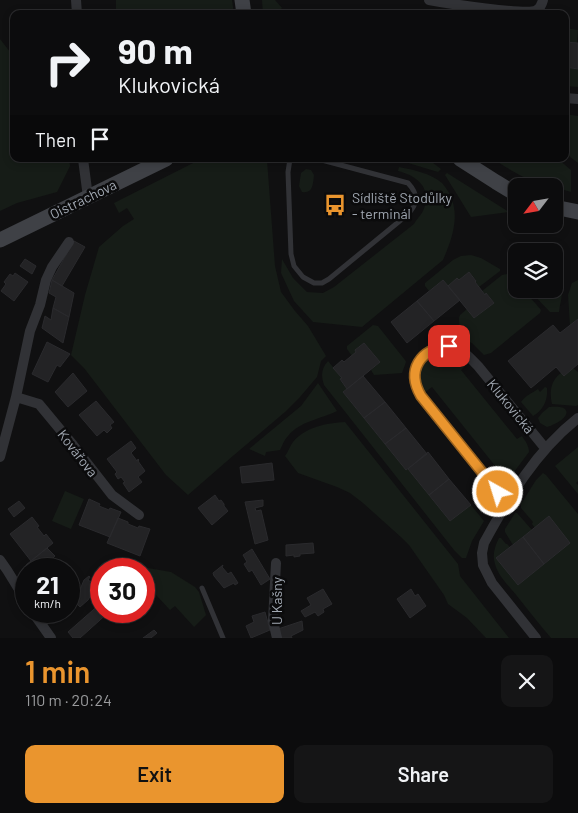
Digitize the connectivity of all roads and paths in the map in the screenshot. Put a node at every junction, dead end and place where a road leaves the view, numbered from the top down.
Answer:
1 (429, 0) edge
2 (485, 10) edge
3 (83, 162) edge
4 (160, 162) edge
5 (290, 162) edge
6 (329, 162) edge
7 (465, 162) edge
8 (508, 189) edge
9 (88, 197) junction
10 (563, 209) edge
11 (578, 212) edge
12 (0, 240) edge
13 (69, 242) dead end
14 (16, 398) junction
15 (578, 418) edge
16 (546, 448) junction
17 (0, 457) edge
18 (507, 502) junction
19 (139, 515) dead end
20 (0, 560) edge
21 (276, 563) dead end
22 (15, 583) edge
23 (202, 588) dead end
24 (40, 623) edge
25 (51, 638) edge
26 (223, 638) edge
27 (277, 638) edge
28 (536, 638) edge

1 - 2 street
3 - 9 street
4 - 9 street, Oistrachova
5 - 6 lane
7 - 8 street
9 - 12 street, Oistrachova
10 - 11 street
13 - 14 street
14 - 17 street
14 - 19 street, Kovářova
15 - 16 street
16 - 18 street
16 - 18 street, Klukovická
18 - 28 street
20 - 22 street
21 - 27 street, U Kašny
23 - 26 lane
24 - 25 street

